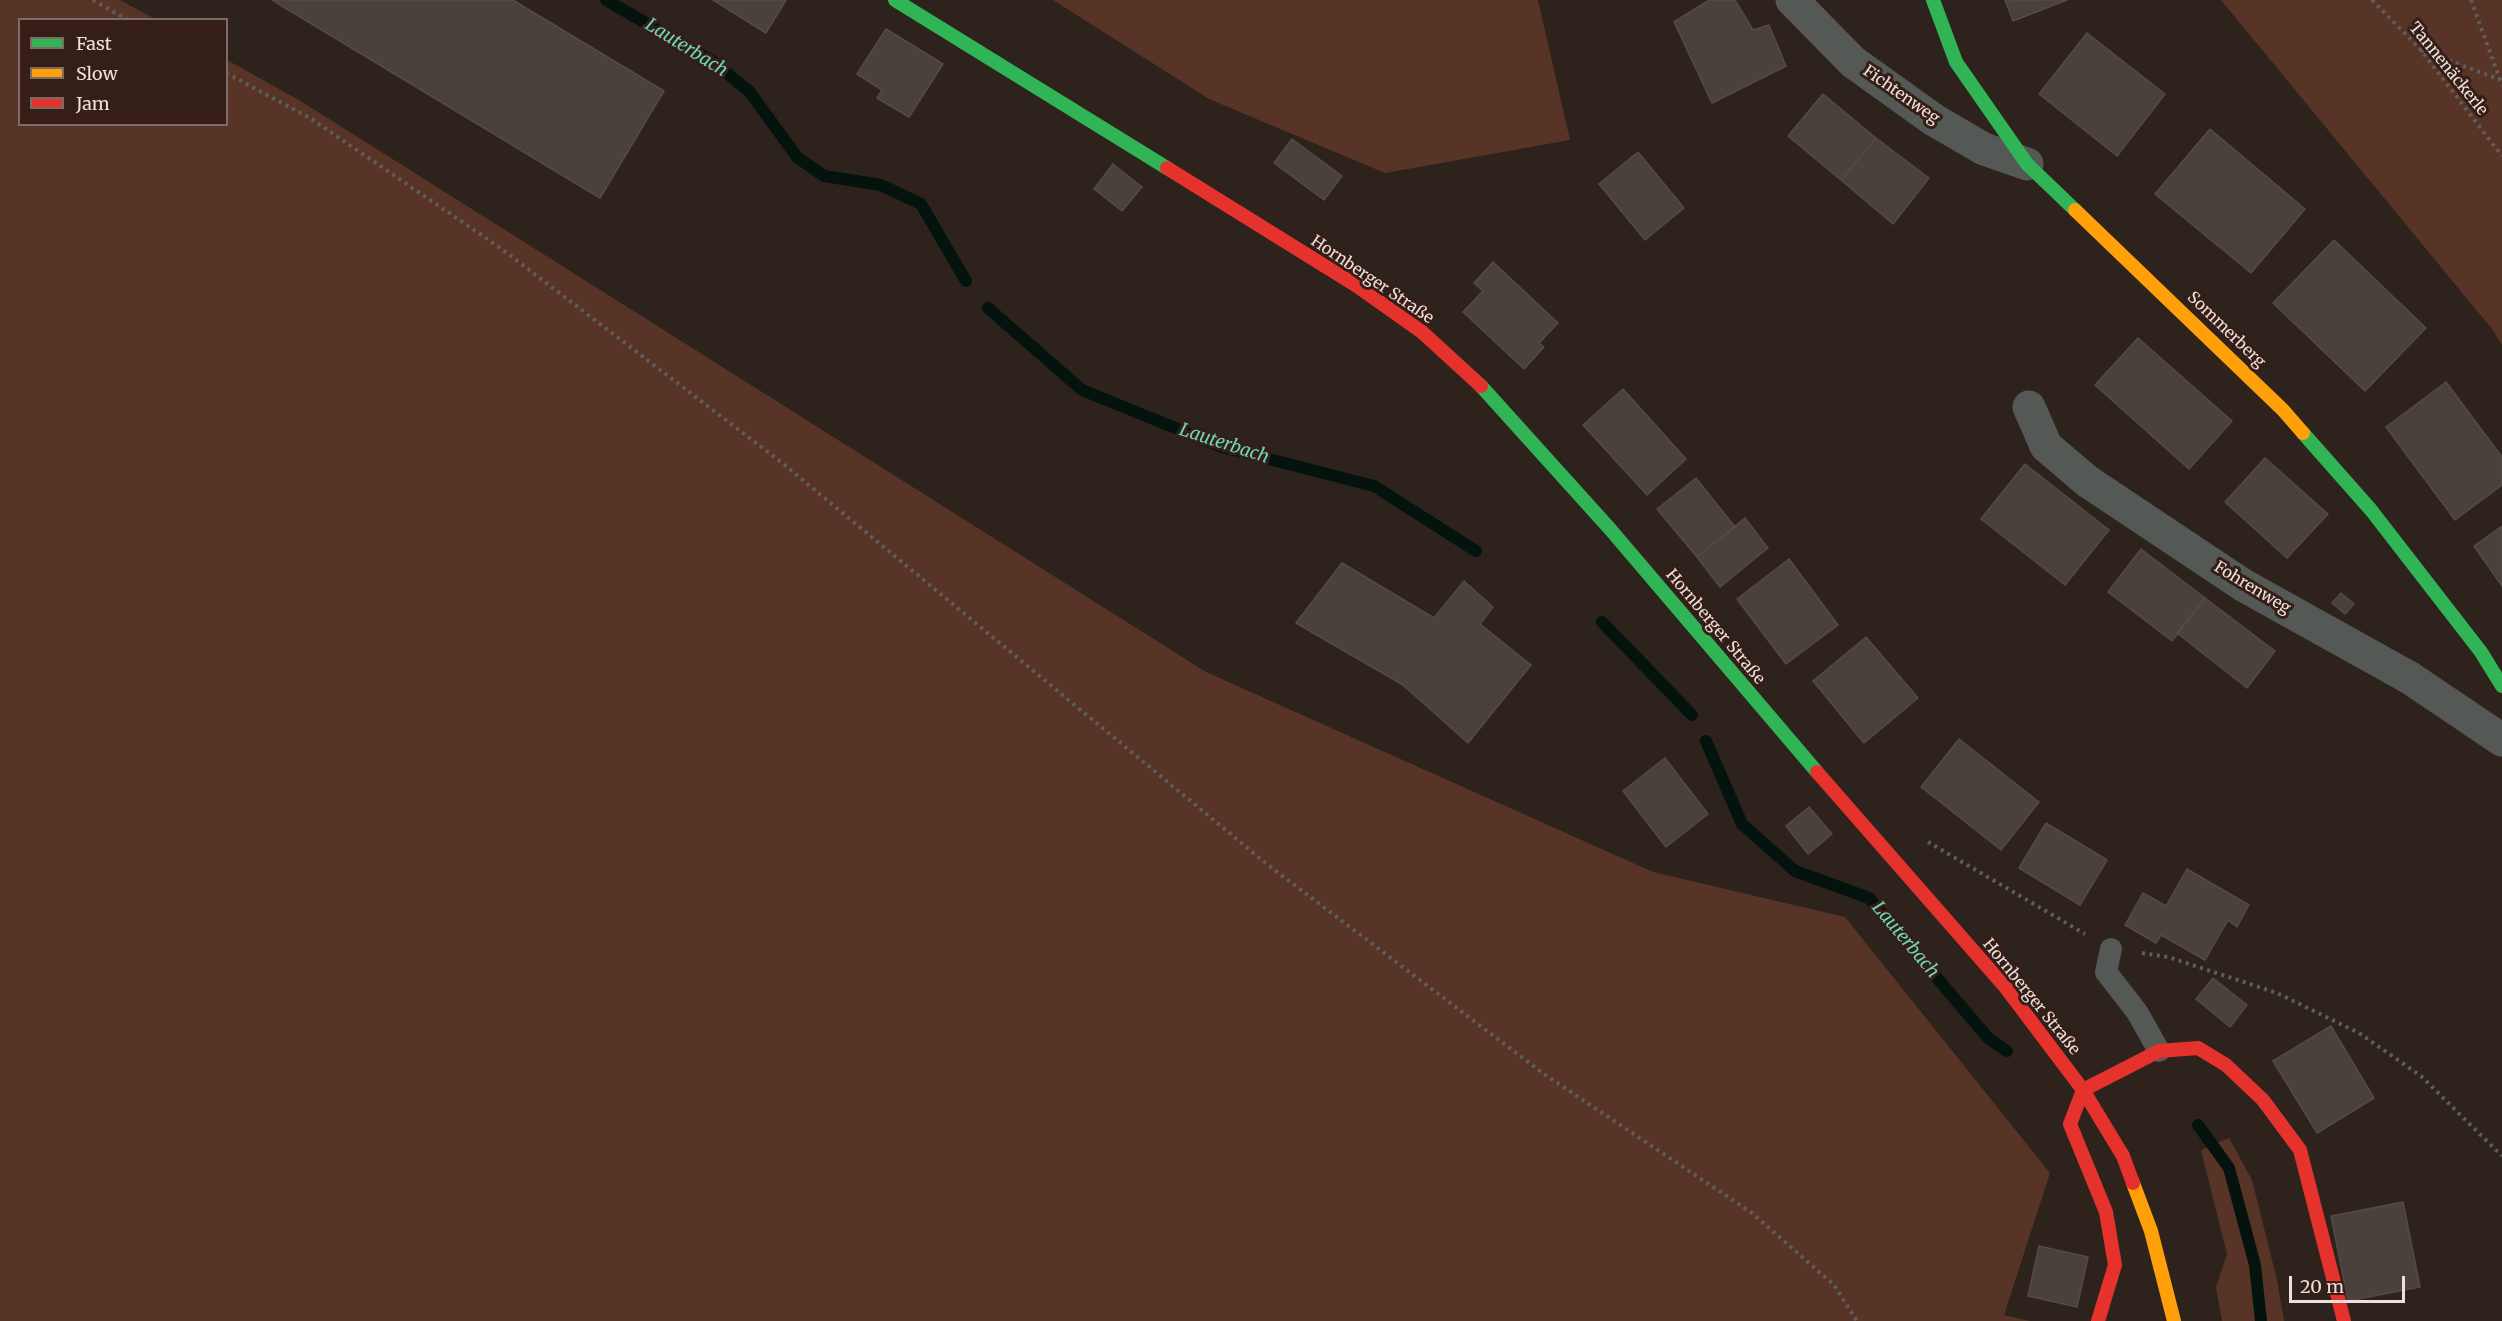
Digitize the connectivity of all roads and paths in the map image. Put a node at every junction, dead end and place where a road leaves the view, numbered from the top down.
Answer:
1 (93, 0) edge
2 (895, 0) edge
3 (1792, 0) edge
4 (1933, 0) edge
5 (2372, 0) edge
6 (2471, 0) edge
7 (124, 18) edge
8 (2420, 50) junction
9 (228, 74) edge
10 (2501, 79) edge
11 (2502, 85) edge
12 (2502, 156) edge
13 (2027, 164) junction
14 (2029, 407) dead end
15 (2502, 686) edge
16 (2502, 740) edge
17 (1923, 839) dead end
18 (2110, 950) junction
19 (2159, 1051) junction
20 (2083, 1090) junction
21 (2502, 1156) edge
22 (1857, 1321) edge
23 (2098, 1321) edge
24 (2174, 1321) edge
25 (2344, 1321) edge

1 - 7 path
2 - 20 main road, Hornberger Straße
3 - 13 street, Fichtenweg
4 - 13 main road, Sommerberg
5 - 8 path, Tannenäckerle
6 - 10 path
8 - 10 path
8 - 12 path, Tannenäckerle
9 - 22 path
10 - 11 path
13 - 15 main road, Sommerberg
14 - 16 street, Fohrenweg
17 - 18 path
18 - 19 lane
18 - 21 path
19 - 20 main road
19 - 25 main road
20 - 23 main road
20 - 24 main road, Hornberger Straße

